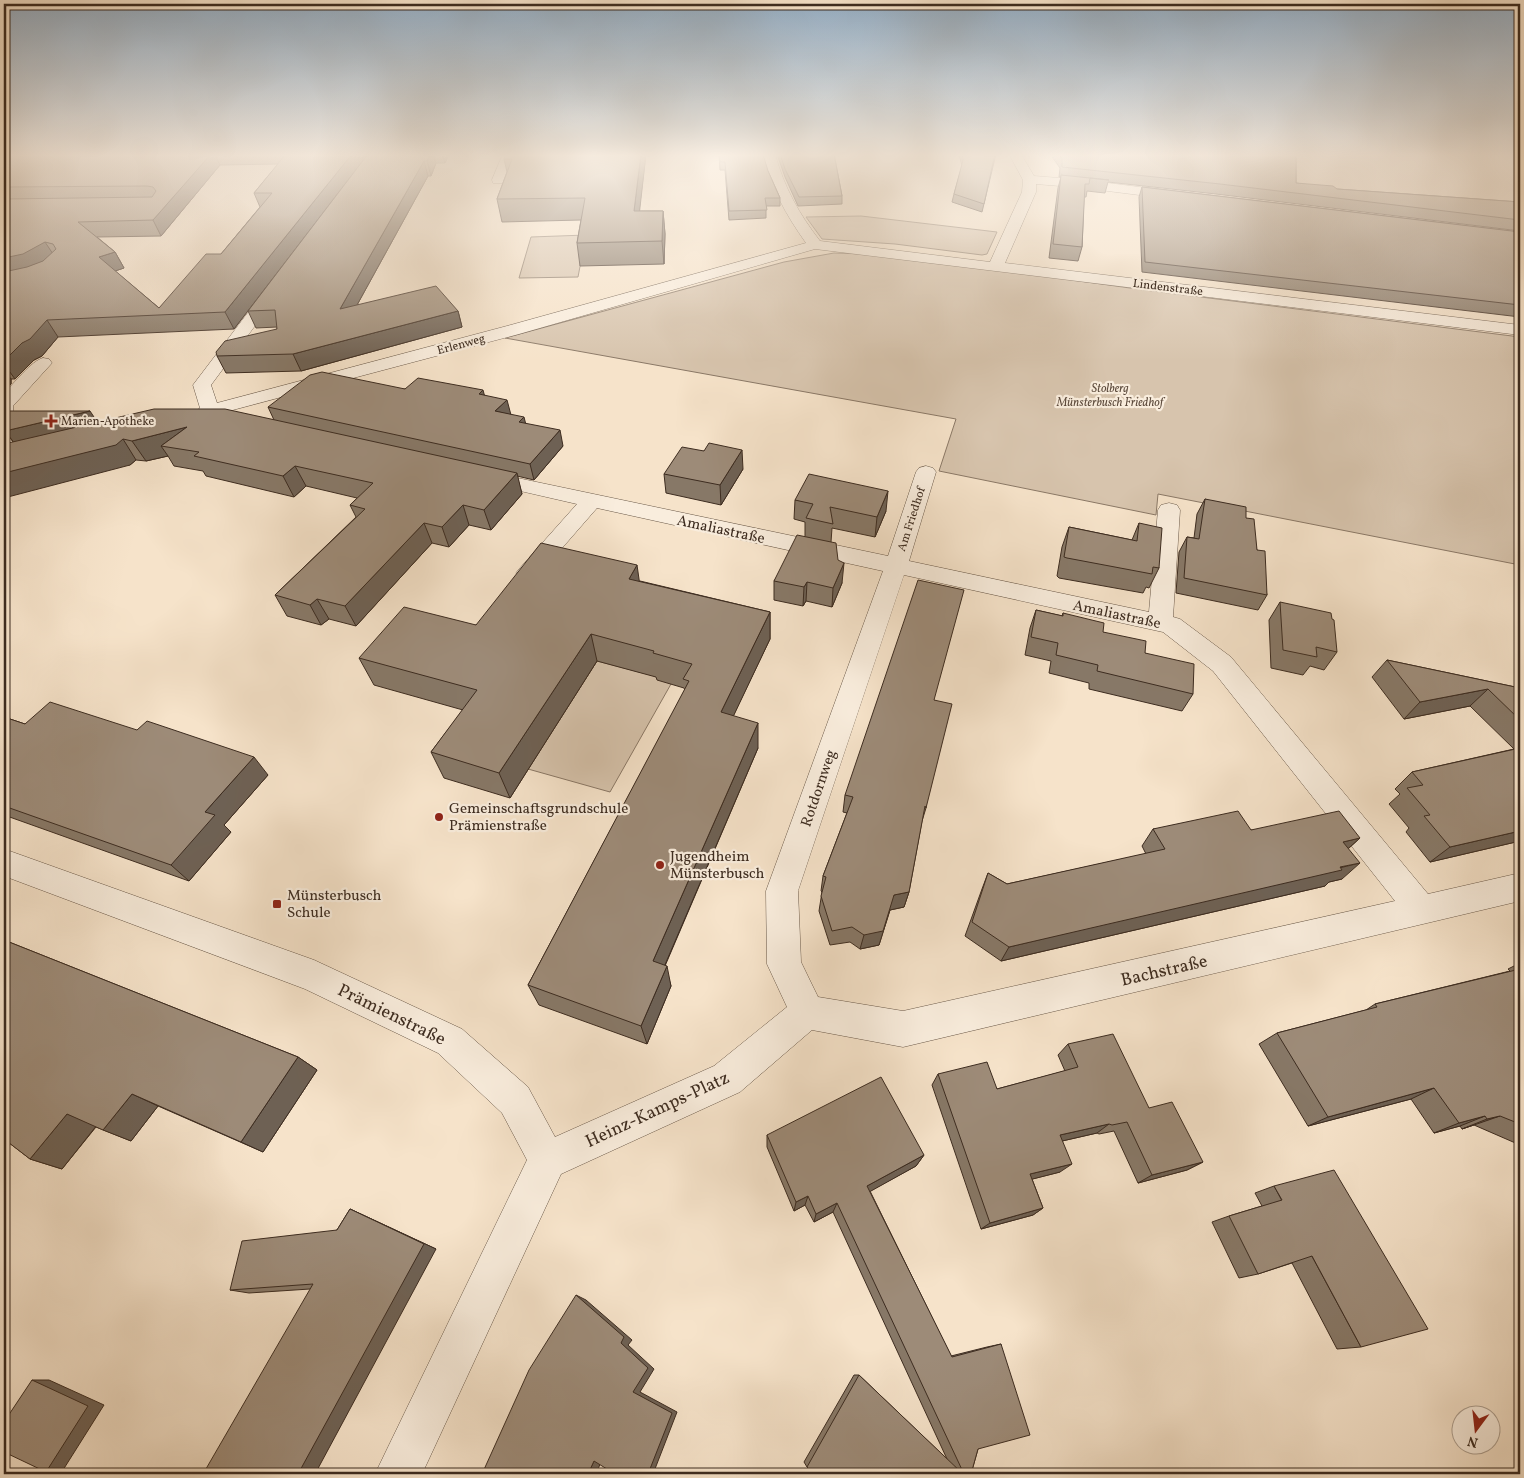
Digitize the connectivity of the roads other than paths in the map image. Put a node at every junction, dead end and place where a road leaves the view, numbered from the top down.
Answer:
1 (798, 223) edge
2 (1015, 223) edge
3 (815, 245) junction
4 (996, 266) junction
5 (286, 274) edge
6 (1520, 330) edge
7 (43, 362) dead end
8 (200, 413) junction
9 (261, 427) edge
10 (26, 455) edge
11 (5, 460) edge
12 (465, 472) edge
13 (926, 472) dead end
14 (591, 501) junction
15 (1169, 510) dead end
16 (896, 566) junction
17 (517, 586) edge
18 (1160, 623) junction
19 (4, 862) edge
20 (1520, 887) edge
21 (1421, 910) junction
22 (807, 1012) junction
23 (548, 1160) junction
24 (398, 1474) edge

1 - 3 street
2 - 4 street
3 - 4 street, Lindenstraße
3 - 8 street, Erlenweg
4 - 6 street, Lindenstraße
5 - 8 street
7 - 11 street
8 - 9 street
10 - 11 street
12 - 14 street, Amaliastraße
13 - 16 street, Am Friedhof
14 - 16 street, Amaliastraße
14 - 17 street
15 - 18 street
16 - 18 street, Amaliastraße
16 - 22 street, Rotdornweg
18 - 21 street, Amaliastraße
19 - 23 street, Prämienstraße
20 - 21 street, Bachstraße
21 - 22 street, Bachstraße
22 - 23 street, Heinz-Kamps-Platz
23 - 24 street

